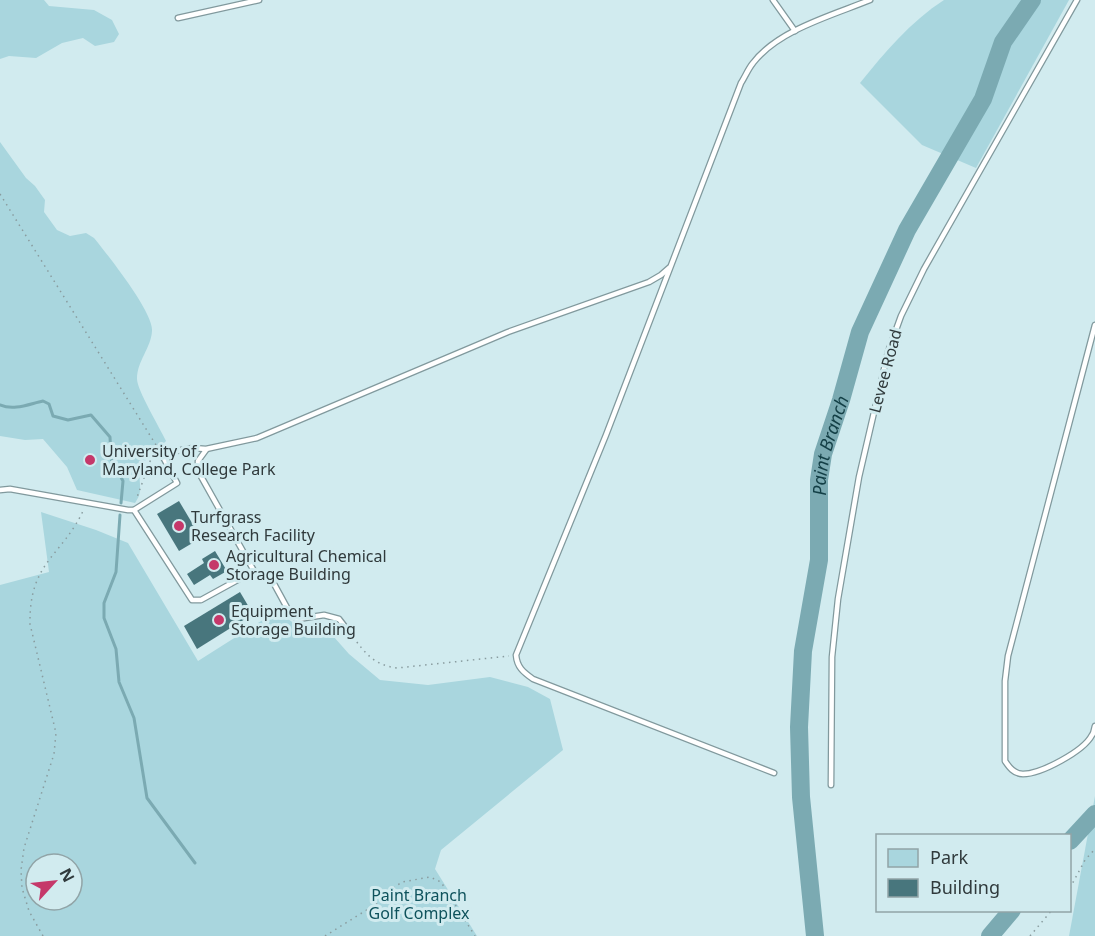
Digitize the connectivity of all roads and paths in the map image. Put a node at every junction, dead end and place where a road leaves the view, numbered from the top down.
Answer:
1 (259, 0) edge
2 (773, 0) edge
3 (870, 0) edge
4 (1077, 0) edge
5 (178, 18) dead end
6 (795, 31) junction
7 (0, 194) edge
8 (671, 266) junction
9 (1095, 325) edge
10 (206, 449) junction
11 (0, 490) edge
12 (87, 503) junction
13 (134, 510) junction
14 (254, 571) junction
15 (349, 632) joint
16 (516, 655) junction
17 (1095, 726) edge
18 (774, 773) dead end
19 (831, 785) dead end
20 (1095, 849) edge
21 (1071, 886) edge
22 (1050, 912) edge
23 (43, 936) edge
24 (326, 936) edge
25 (475, 936) edge
26 (1030, 936) edge

1 - 5 lane
2 - 6 lane
3 - 6 lane
4 - 19 lane, Levee Road
6 - 8 lane
7 - 13 path
8 - 10 lane
8 - 16 lane
9 - 17 lane
10 - 13 lane
10 - 14 lane
11 - 12 lane
12 - 13 lane
12 - 23 path
13 - 14 lane
14 - 15 lane
15 - 16 path
16 - 18 lane
20 - 21 path
22 - 26 path
24 - 25 path

